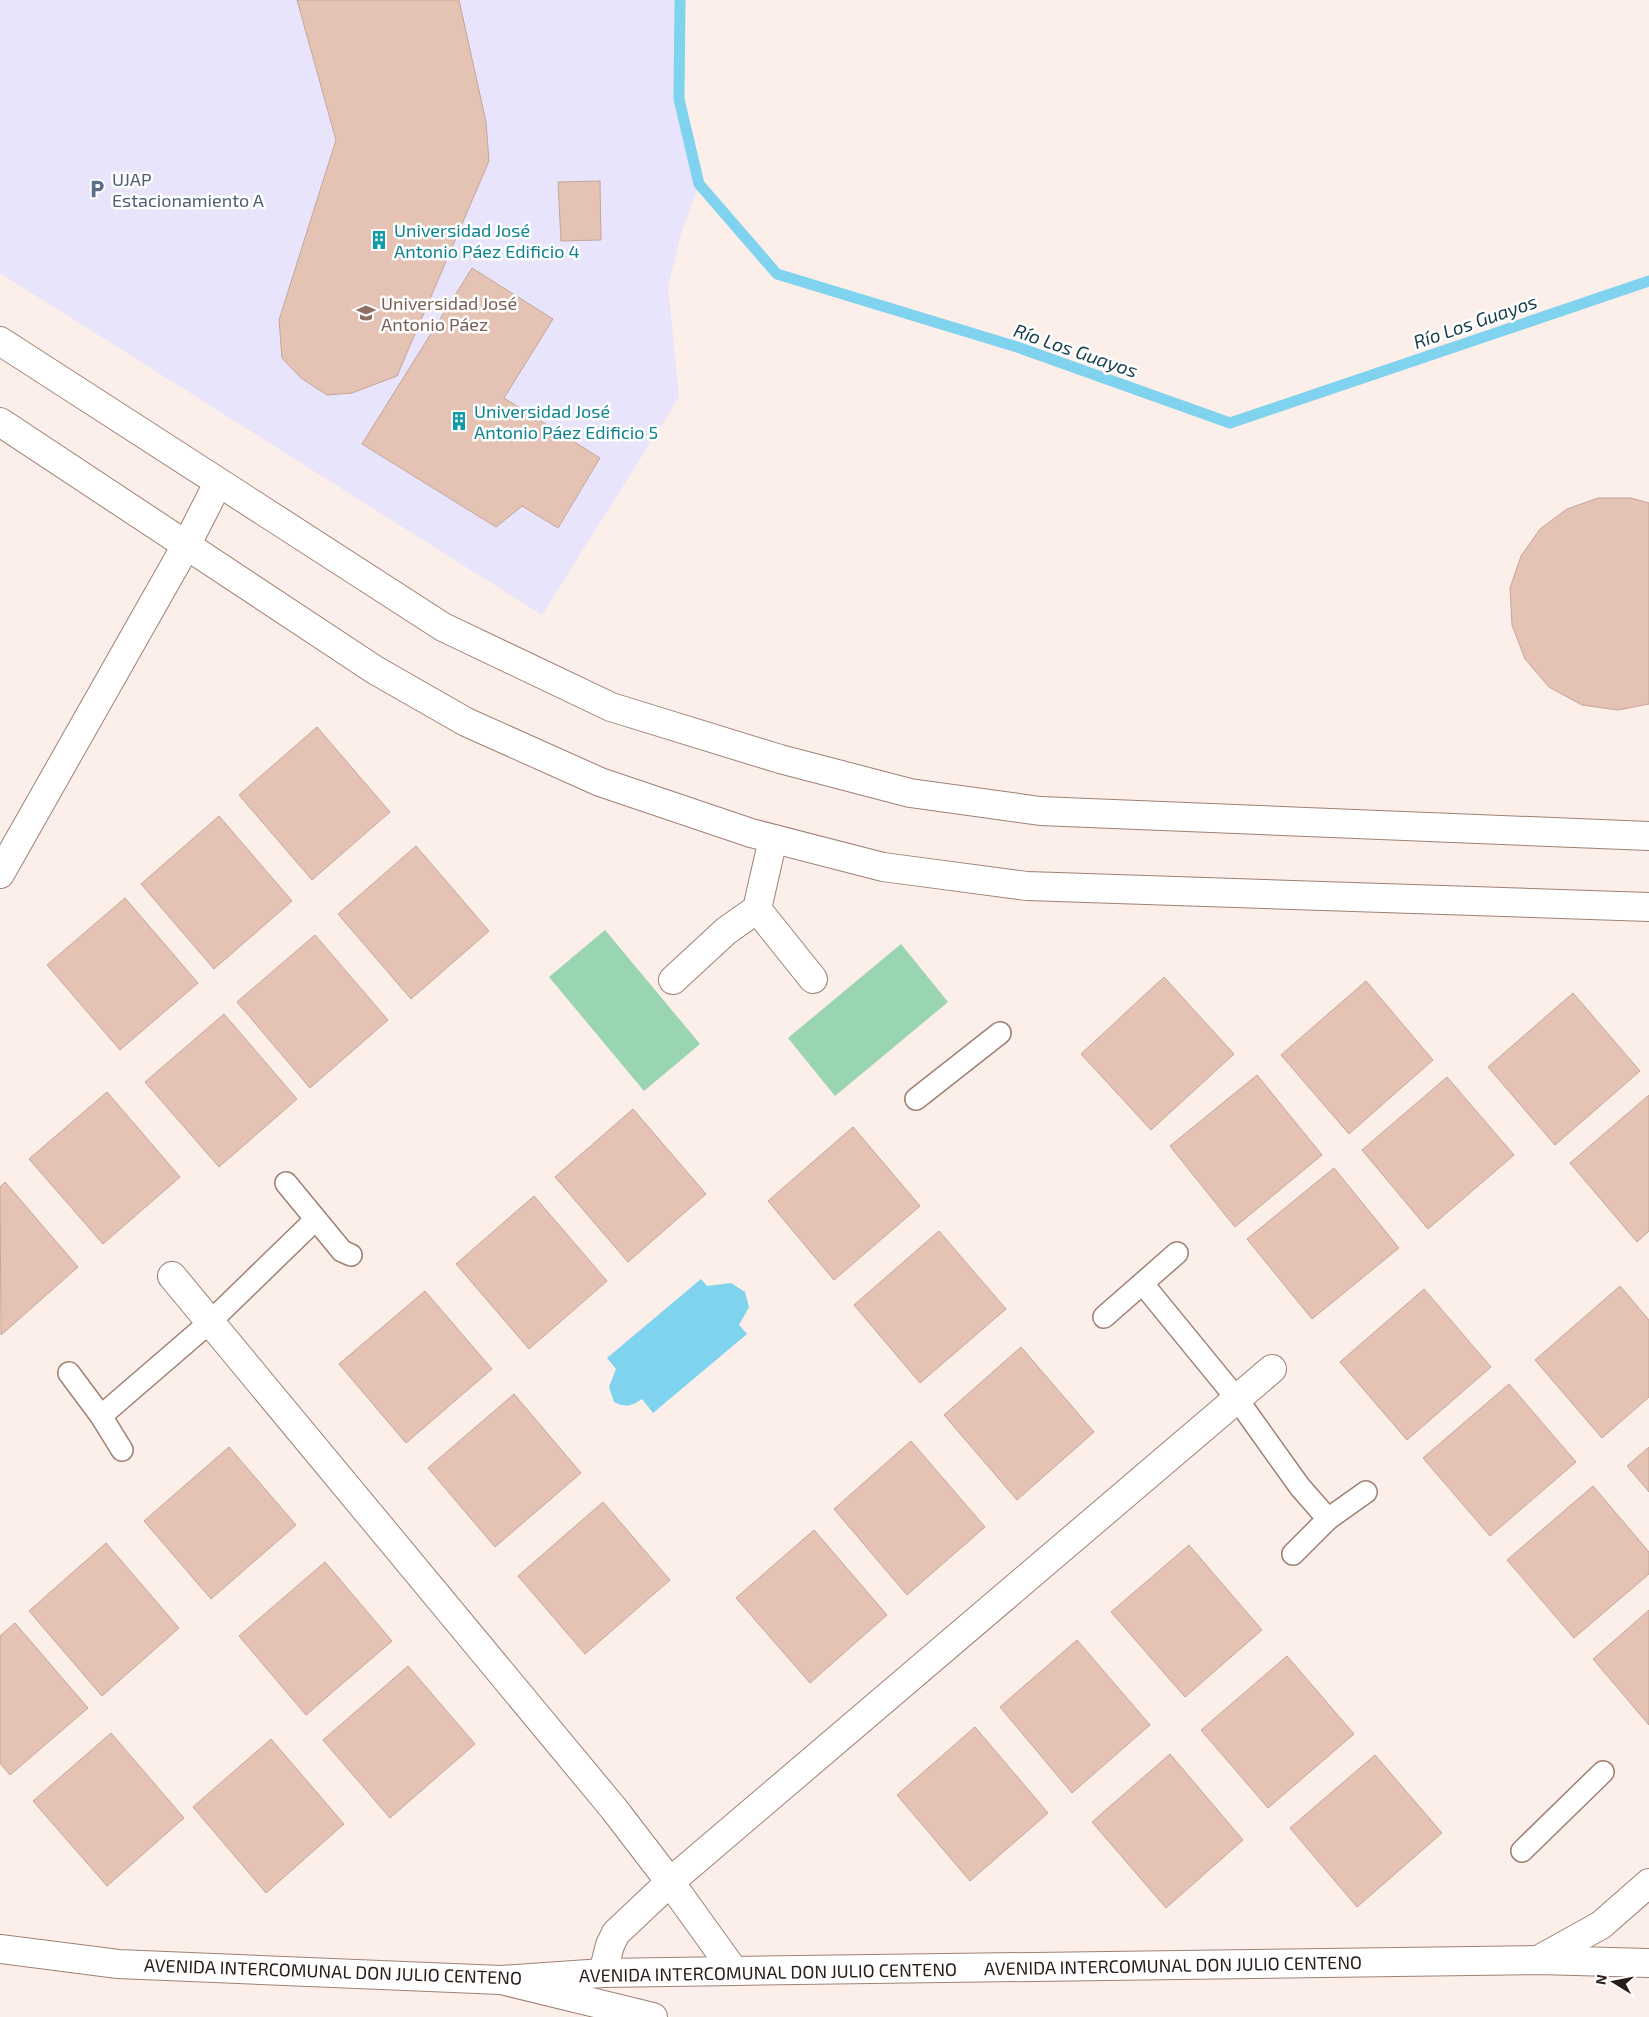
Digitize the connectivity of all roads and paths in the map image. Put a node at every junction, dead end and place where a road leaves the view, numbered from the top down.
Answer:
1 (0, 340) edge
2 (0, 422) edge
3 (218, 483) junction
4 (186, 544) junction
5 (1649, 836) edge
6 (773, 839) junction
7 (0, 874) edge
8 (1649, 907) edge
9 (757, 909) junction
10 (673, 980) dead end
11 (813, 980) dead end
12 (1000, 1033) dead end
13 (916, 1099) dead end
14 (286, 1184) dead end
15 (315, 1220) junction
16 (1177, 1253) dead end
17 (351, 1255) dead end
18 (172, 1276) dead end
19 (1143, 1284) junction
20 (1104, 1318) dead end
21 (210, 1322) junction
22 (1272, 1369) dead end
23 (69, 1373) dead end
24 (1237, 1399) junction
25 (101, 1416) junction
26 (122, 1450) dead end
27 (1366, 1492) dead end
28 (1328, 1519) junction
29 (1293, 1554) dead end
30 (1603, 1772) dead end
31 (1522, 1851) dead end
32 (670, 1882) junction
33 (1649, 1883) edge
34 (0, 1949) edge
35 (1538, 1960) junction
36 (1649, 1963) edge
37 (734, 1971) junction
38 (603, 1974) junction
39 (501, 1980) junction
40 (653, 2017) edge

1 - 3 street
2 - 4 street
3 - 4 street
3 - 5 street
4 - 6 street
4 - 7 street
6 - 8 street
6 - 9 street
9 - 10 street
9 - 11 street
12 - 13 lane
14 - 15 lane
15 - 17 lane
15 - 21 lane
16 - 19 lane
18 - 21 street
19 - 20 lane
19 - 24 lane
21 - 25 lane
21 - 32 street
22 - 24 street
23 - 25 lane
24 - 28 lane
24 - 32 street
25 - 26 lane
27 - 28 lane
28 - 29 lane
30 - 31 lane
32 - 37 street
32 - 38 street
33 - 35 street
34 - 39 street, AVENIDA INTERCOMUNAL DON JULIO CENTENO
35 - 36 street, AVENIDA INTERCOMUNAL DON JULIO CENTENO
35 - 37 street, AVENIDA INTERCOMUNAL DON JULIO CENTENO
37 - 38 street, AVENIDA INTERCOMUNAL DON JULIO CENTENO
38 - 39 street, AVENIDA INTERCOMUNAL DON JULIO CENTENO
39 - 40 street

